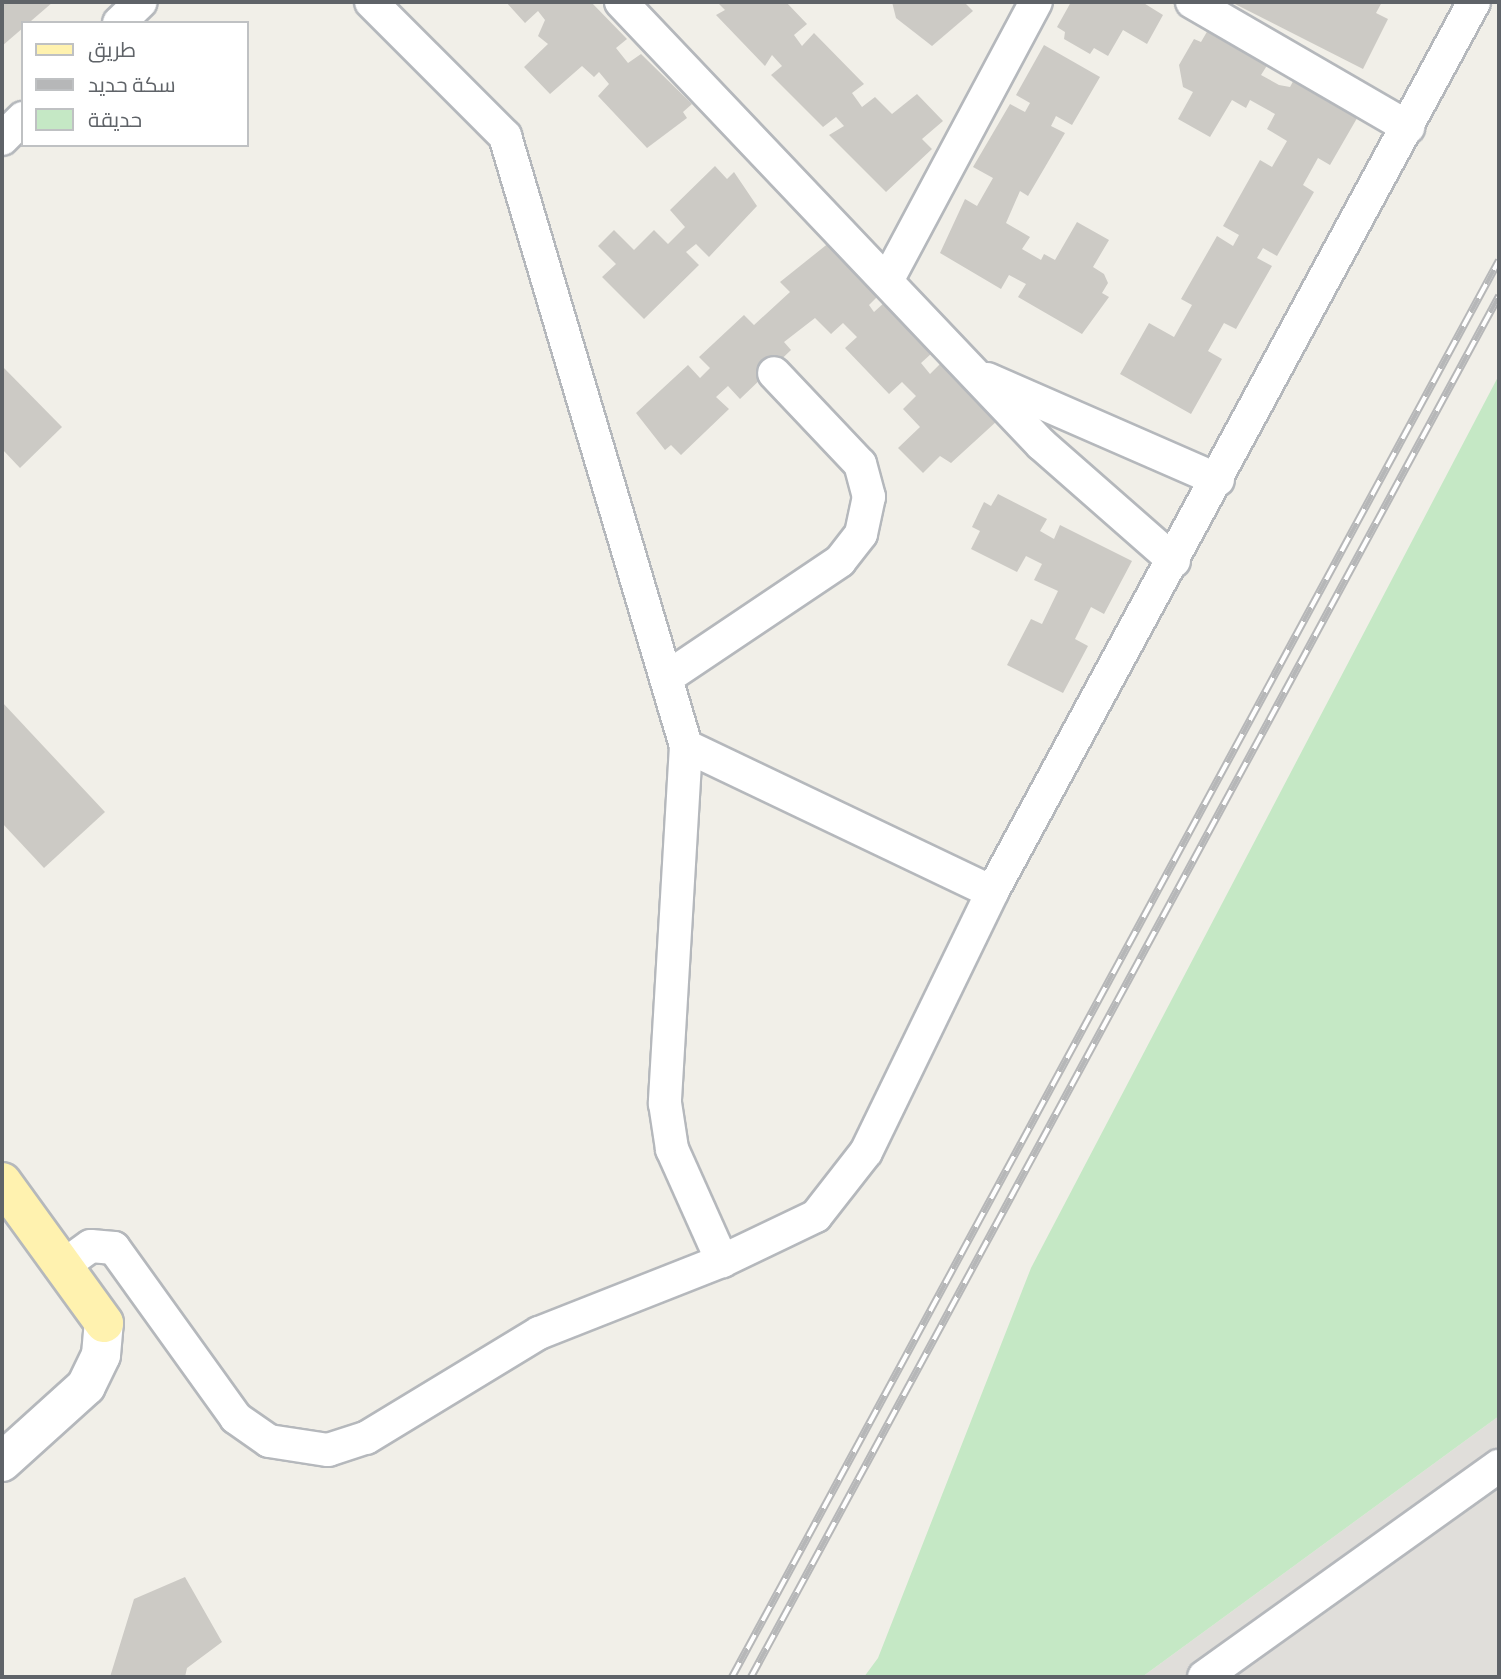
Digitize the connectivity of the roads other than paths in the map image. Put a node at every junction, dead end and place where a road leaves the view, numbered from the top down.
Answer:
1 (141, 2) edge
2 (371, 2) edge
3 (621, 2) edge
4 (1036, 2) edge
5 (1192, 2) edge
6 (1474, 2) edge
7 (121, 21) edge
8 (21, 120) edge
9 (1408, 127) junction
10 (2, 139) edge
11 (888, 279) junction
12 (774, 373) dead end
13 (982, 377) junction
14 (1218, 480) junction
15 (1174, 561) junction
16 (669, 676) junction
17 (685, 746) junction
18 (992, 892) junction
19 (2, 1182) edge
20 (722, 1261) junction
21 (63, 1265) junction
22 (2, 1462) edge
23 (1499, 1466) edge
24 (1204, 1677) edge

1 - 7 street
2 - 16 street
3 - 11 street
4 - 11 street
5 - 9 street
6 - 9 street
8 - 10 street
9 - 14 street
11 - 13 street
12 - 16 street
13 - 14 street
13 - 15 street
14 - 15 street
15 - 18 street
16 - 17 street
17 - 18 street
17 - 20 street
18 - 20 street
19 - 21 main road
20 - 21 street
21 - 22 main road
23 - 24 street

